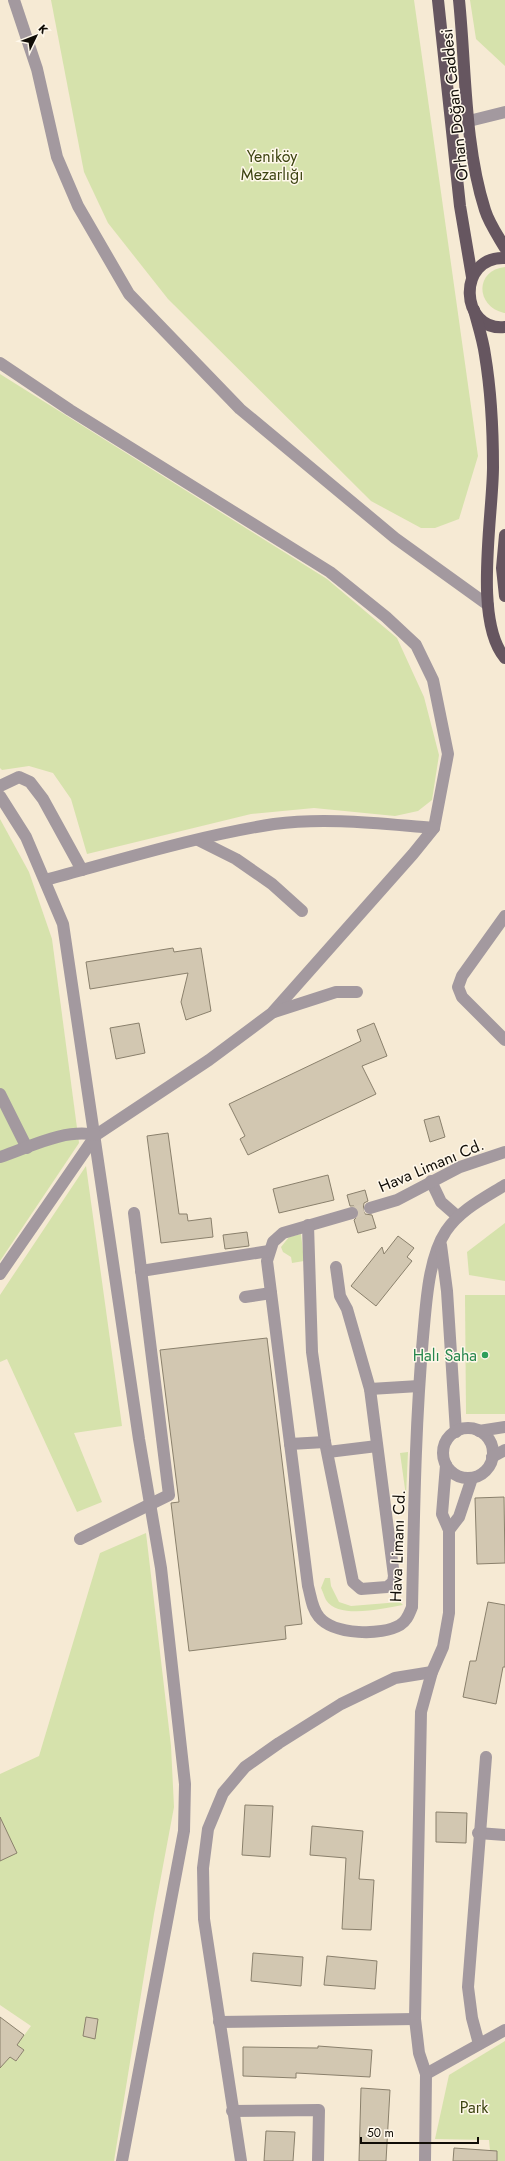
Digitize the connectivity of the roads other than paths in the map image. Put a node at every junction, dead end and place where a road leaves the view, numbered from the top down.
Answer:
1 (14, 0) edge
2 (438, 0) edge
3 (459, 0) edge
4 (505, 112) edge
5 (469, 121) junction
6 (505, 248) edge
7 (505, 258) edge
8 (472, 277) junction
9 (474, 310) junction
10 (505, 327) edge
11 (0, 363) edge
12 (505, 535) edge
13 (505, 596) edge
14 (488, 605) junction
15 (505, 658) edge
16 (0, 786) edge
17 (0, 796) edge
18 (434, 828) junction
19 (198, 840) junction
20 (82, 870) junction
21 (45, 880) junction
22 (302, 911) dead end
23 (505, 916) edge
24 (357, 992) dead end
25 (272, 1013) junction
26 (505, 1040) edge
27 (0, 1094) edge
28 (96, 1135) junction
29 (27, 1148) junction
30 (505, 1152) edge
31 (0, 1156) edge
32 (431, 1181) junction
33 (505, 1185) edge
34 (370, 1208) tunnel mouth
35 (134, 1213) dead end
36 (352, 1213) tunnel mouth
37 (457, 1216) junction
38 (308, 1226) junction
39 (441, 1242) junction
40 (269, 1251) junction
41 (336, 1267) dead end
42 (141, 1271) junction
43 (0, 1274) edge
44 (271, 1294) junction
45 (246, 1298) dead end
46 (419, 1386) junction
47 (370, 1389) junction
48 (505, 1427) edge
49 (479, 1431) junction
50 (456, 1432) junction
51 (290, 1444) junction
52 (377, 1446) junction
53 (327, 1447) junction
54 (505, 1450) edge
55 (492, 1457) junction
56 (446, 1465) junction
57 (472, 1478) junction
58 (150, 1504) junction
59 (449, 1530) junction
60 (80, 1539) dead end
61 (432, 1672) junction
62 (486, 1756) dead end
63 (478, 1833) junction
64 (505, 1834) edge
65 (415, 2019) junction
66 (219, 2022) junction
67 (505, 2030) edge
68 (479, 2044) junction
69 (426, 2074) junction
70 (232, 2111) junction
71 (122, 2161) edge
72 (241, 2161) edge
73 (318, 2161) edge
74 (425, 2161) edge

1 - 14 street
2 - 8 main road
3 - 5 main road, Orhan Doğan Caddesi
4 - 5 street
5 - 6 main road, Orhan Doğan Caddesi
7 - 8 main road
8 - 9 main road
9 - 10 main road
9 - 14 main road
11 - 18 street
12 - 13 main road
14 - 15 main road
16 - 20 street
17 - 21 street
18 - 19 street
18 - 25 street
19 - 20 street
19 - 22 street
20 - 21 street
21 - 28 street
23 - 26 street
24 - 25 street
25 - 28 street
27 - 29 street
28 - 29 street
28 - 43 street
28 - 58 street
29 - 31 street
30 - 32 street, Hava Limanı Cd.
32 - 34 street, Hava Limanı Cd.
32 - 37 street
33 - 37 street, Hava Limanı Cd.
35 - 42 street
36 - 38 street
37 - 39 street, Hava Limanı Cd.
38 - 40 street
38 - 53 street
39 - 46 street, Hava Limanı Cd.
39 - 50 street
40 - 42 street
40 - 44 street, Hava Limanı Cd.
41 - 47 street
42 - 58 street
44 - 45 street
44 - 51 street, Hava Limanı Cd.
46 - 47 street
46 - 51 street, Hava Limanı Cd.
47 - 52 street
48 - 49 street
49 - 50 street
49 - 55 street
50 - 56 street
51 - 53 street
52 - 53 street
52 - 53 street
54 - 55 street
55 - 57 street
56 - 57 street
56 - 59 street
57 - 59 street
58 - 60 street
58 - 71 street
59 - 61 street
61 - 65 street
61 - 66 street
62 - 63 street
63 - 64 street
63 - 68 street
65 - 66 street
65 - 69 street
66 - 70 street
67 - 68 street
68 - 69 street
69 - 74 street
70 - 72 street
70 - 73 street

